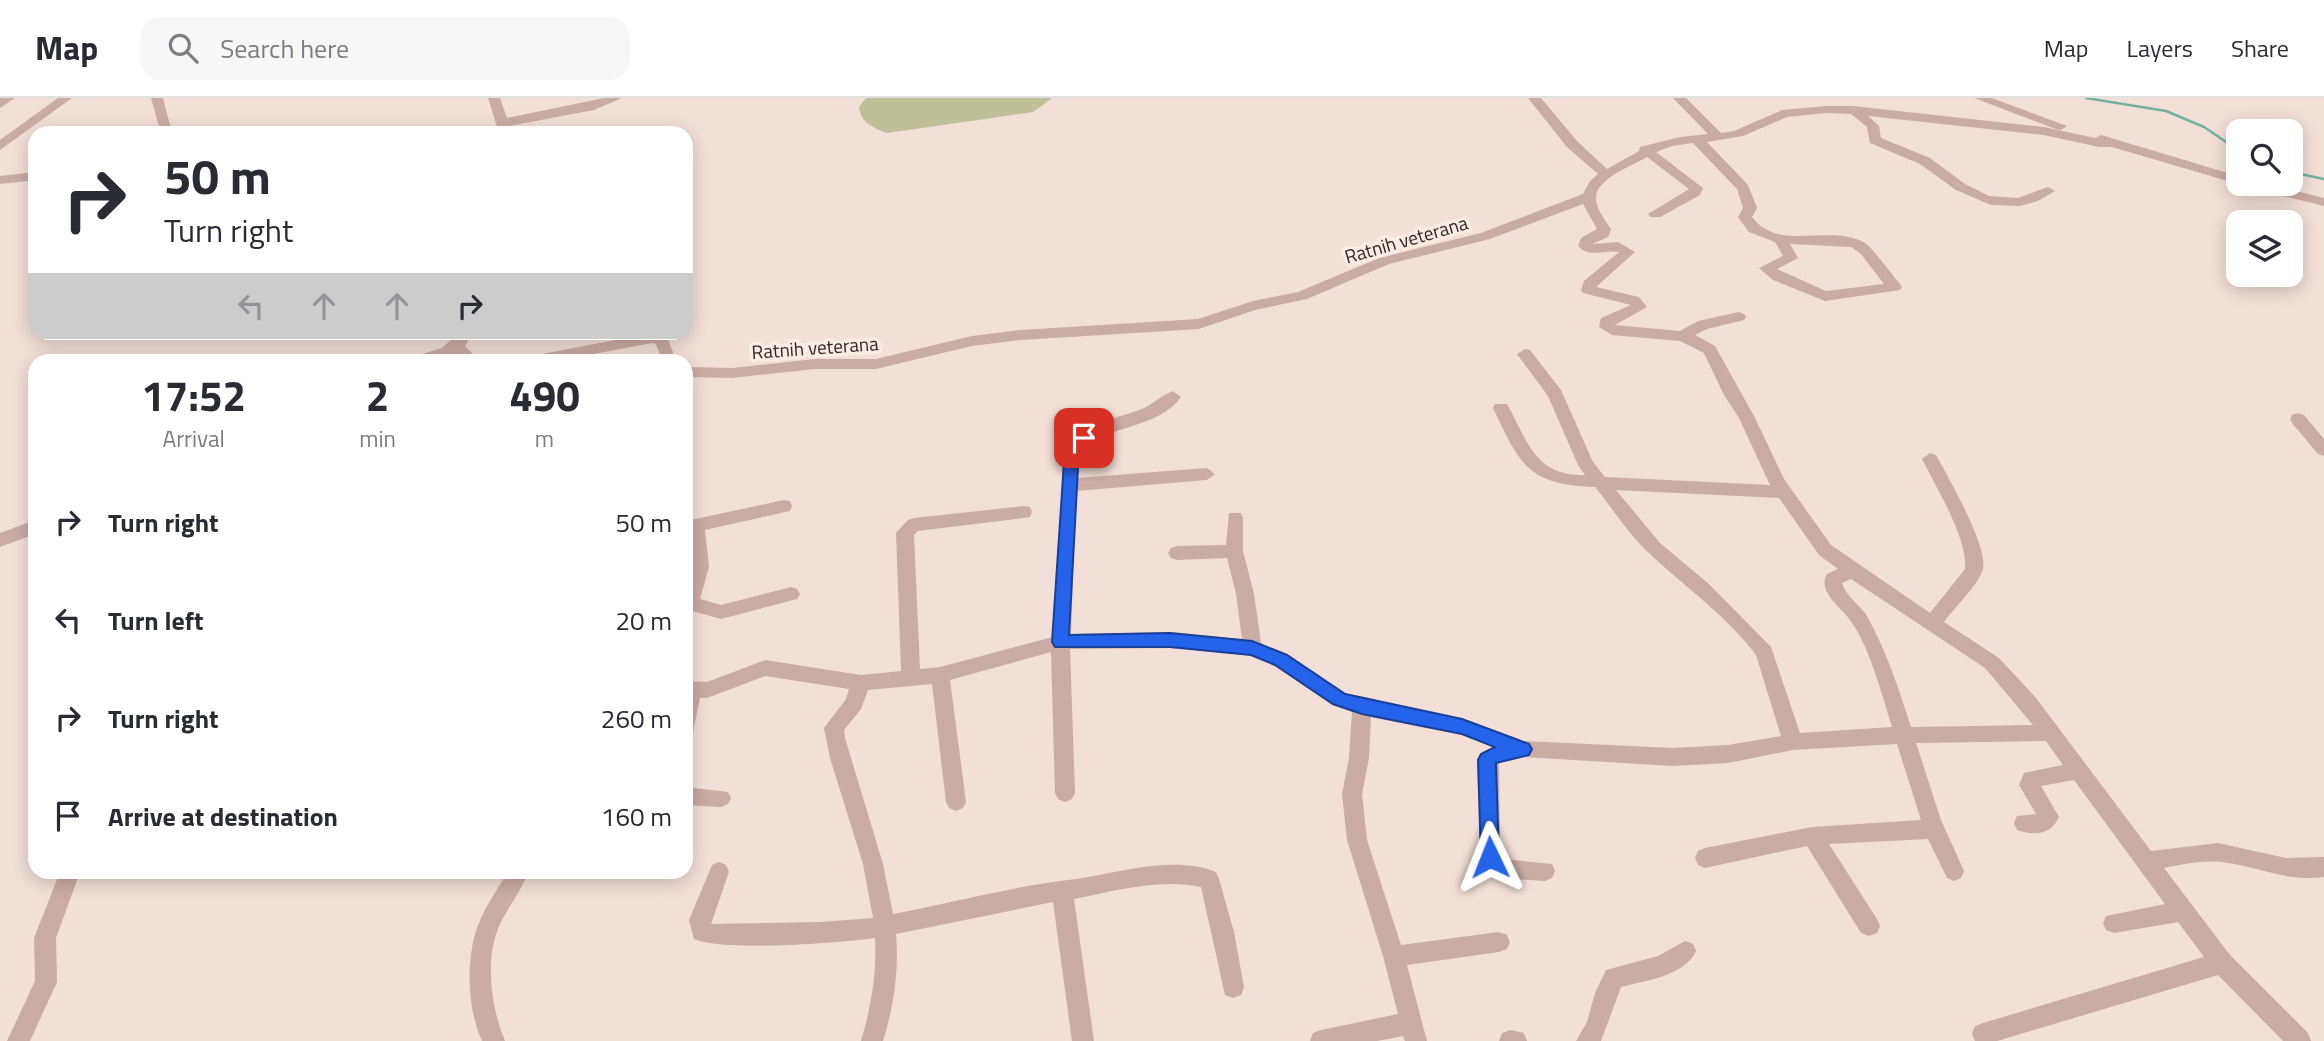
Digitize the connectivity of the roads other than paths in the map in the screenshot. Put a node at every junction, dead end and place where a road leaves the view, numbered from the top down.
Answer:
1 (9, 98) edge
2 (66, 98) edge
3 (157, 98) edge
4 (494, 98) edge
5 (615, 98) edge
6 (1534, 98) edge
7 (1679, 98) edge
8 (1980, 98) edge
9 (0, 104) edge
10 (1853, 110) junction
11 (165, 126) edge
12 (502, 126) edge
13 (511, 126) edge
14 (1717, 136) junction
15 (1696, 138) junction
16 (2110, 143) junction
17 (0, 146) edge
18 (1645, 150) junction
19 (1606, 175) junction
20 (28, 177) edge
21 (2226, 177) edge
22 (0, 180) edge
23 (2048, 191) dead end
24 (1589, 196) junction
25 (2300, 196) edge
26 (2324, 202) edge
27 (1655, 214) dead end
28 (1780, 239) junction
29 (1739, 317) dead end
30 (1682, 336) junction
31 (461, 340) edge
32 (642, 340) edge
33 (456, 347) junction
34 (444, 354) edge
35 (464, 354) edge
36 (568, 354) edge
37 (1525, 354) dead end
38 (693, 372) edge
39 (1173, 397) dead end
40 (1501, 408) dead end
41 (2298, 418) dead end
42 (2324, 450) edge
43 (1930, 459) dead end
44 (1207, 474) dead end
45 (1604, 483) junction
46 (1068, 485) junction
47 (1783, 492) junction
48 (784, 506) dead end
49 (1024, 512) dead end
50 (1236, 518) dead end
51 (693, 526) edge
52 (28, 530) edge
53 (693, 535) edge
54 (0, 540) edge
55 (1234, 551) junction
56 (1177, 553) dead end
57 (1853, 572) junction
58 (693, 591) edge
59 (791, 594) dead end
60 (693, 606) edge
61 (1932, 623) junction
62 (1061, 642) junction
63 (1252, 648) junction
64 (940, 675) junction
65 (911, 677) junction
66 (861, 683) junction
67 (693, 690) edge
68 (1362, 707) junction
69 (2049, 733) junction
70 (1906, 735) junction
71 (1793, 742) junction
72 (1523, 749) junction
73 (2078, 771) junction
74 (1065, 793) dead end
75 (693, 796) edge
76 (721, 798) dead end
77 (956, 803) dead end
78 (2024, 823) dead end
79 (1933, 829) junction
80 (1812, 836) junction
81 (1705, 858) dead end
82 (2146, 862) junction
83 (2324, 867) edge
84 (1545, 871) dead end
85 (1954, 871) dead end
86 (719, 872) dead end
87 (67, 879) edge
88 (515, 879) edge
89 (1062, 890) junction
90 (2182, 911) junction
91 (2114, 923) dead end
92 (886, 926) junction
93 (1869, 926) dead end
94 (1499, 942) dead end
95 (1685, 951) dead end
96 (1394, 956) junction
97 (2222, 963) junction
98 (1233, 987) dead end
99 (1413, 1032) edge
100 (1983, 1034) dead end
101 (18, 1041) edge
102 (494, 1041) edge
103 (872, 1041) edge
104 (1083, 1041) edge
105 (1321, 1041) edge
106 (1510, 1041) edge
107 (1516, 1041) edge
108 (1587, 1041) edge
109 (2300, 1041) edge

1 - 9 street
2 - 17 street
3 - 11 street
4 - 12 street
5 - 13 street
6 - 19 street
7 - 14 street
8 - 16 street
10 - 14 street, Ratnih veterana
10 - 16 street, Ratnih veterana
10 - 23 street
14 - 15 street, Ratnih veterana
15 - 18 street, Ratnih veterana
15 - 28 street
16 - 21 street
18 - 19 street, Ratnih veterana
18 - 27 street
19 - 24 street, Ratnih veterana
20 - 22 street
24 - 30 street
24 - 38 street, Ratnih veterana
25 - 26 street
28 - 28 street
29 - 30 street
30 - 47 street
31 - 33 street
32 - 36 street
33 - 34 street
33 - 35 street
37 - 45 street
39 - 46 street
40 - 45 street
41 - 42 street
43 - 61 street
44 - 46 street
45 - 47 street
45 - 71 street
46 - 62 street
47 - 57 street
48 - 51 street
49 - 65 street
50 - 55 street
52 - 54 street
53 - 58 street
55 - 56 street
55 - 63 street
57 - 61 street
57 - 70 street
59 - 60 street
61 - 69 street
62 - 63 street
62 - 64 street
62 - 74 street
63 - 68 street
64 - 65 street
64 - 77 street
65 - 66 street
66 - 67 street
66 - 92 street
68 - 72 street
68 - 96 street
69 - 70 street
69 - 73 street
70 - 71 street
70 - 79 street
71 - 72 street
72 - 84 street
73 - 78 street
73 - 82 street
75 - 76 street
79 - 80 street
79 - 85 street
80 - 81 street
80 - 93 street
82 - 83 street
82 - 90 street
86 - 92 street
87 - 101 street
88 - 102 street
89 - 92 street
89 - 98 street
89 - 104 street
90 - 91 street
90 - 97 street
92 - 103 street
94 - 96 street
95 - 108 street
96 - 99 street
97 - 100 street
97 - 109 street
99 - 105 street
106 - 107 street

